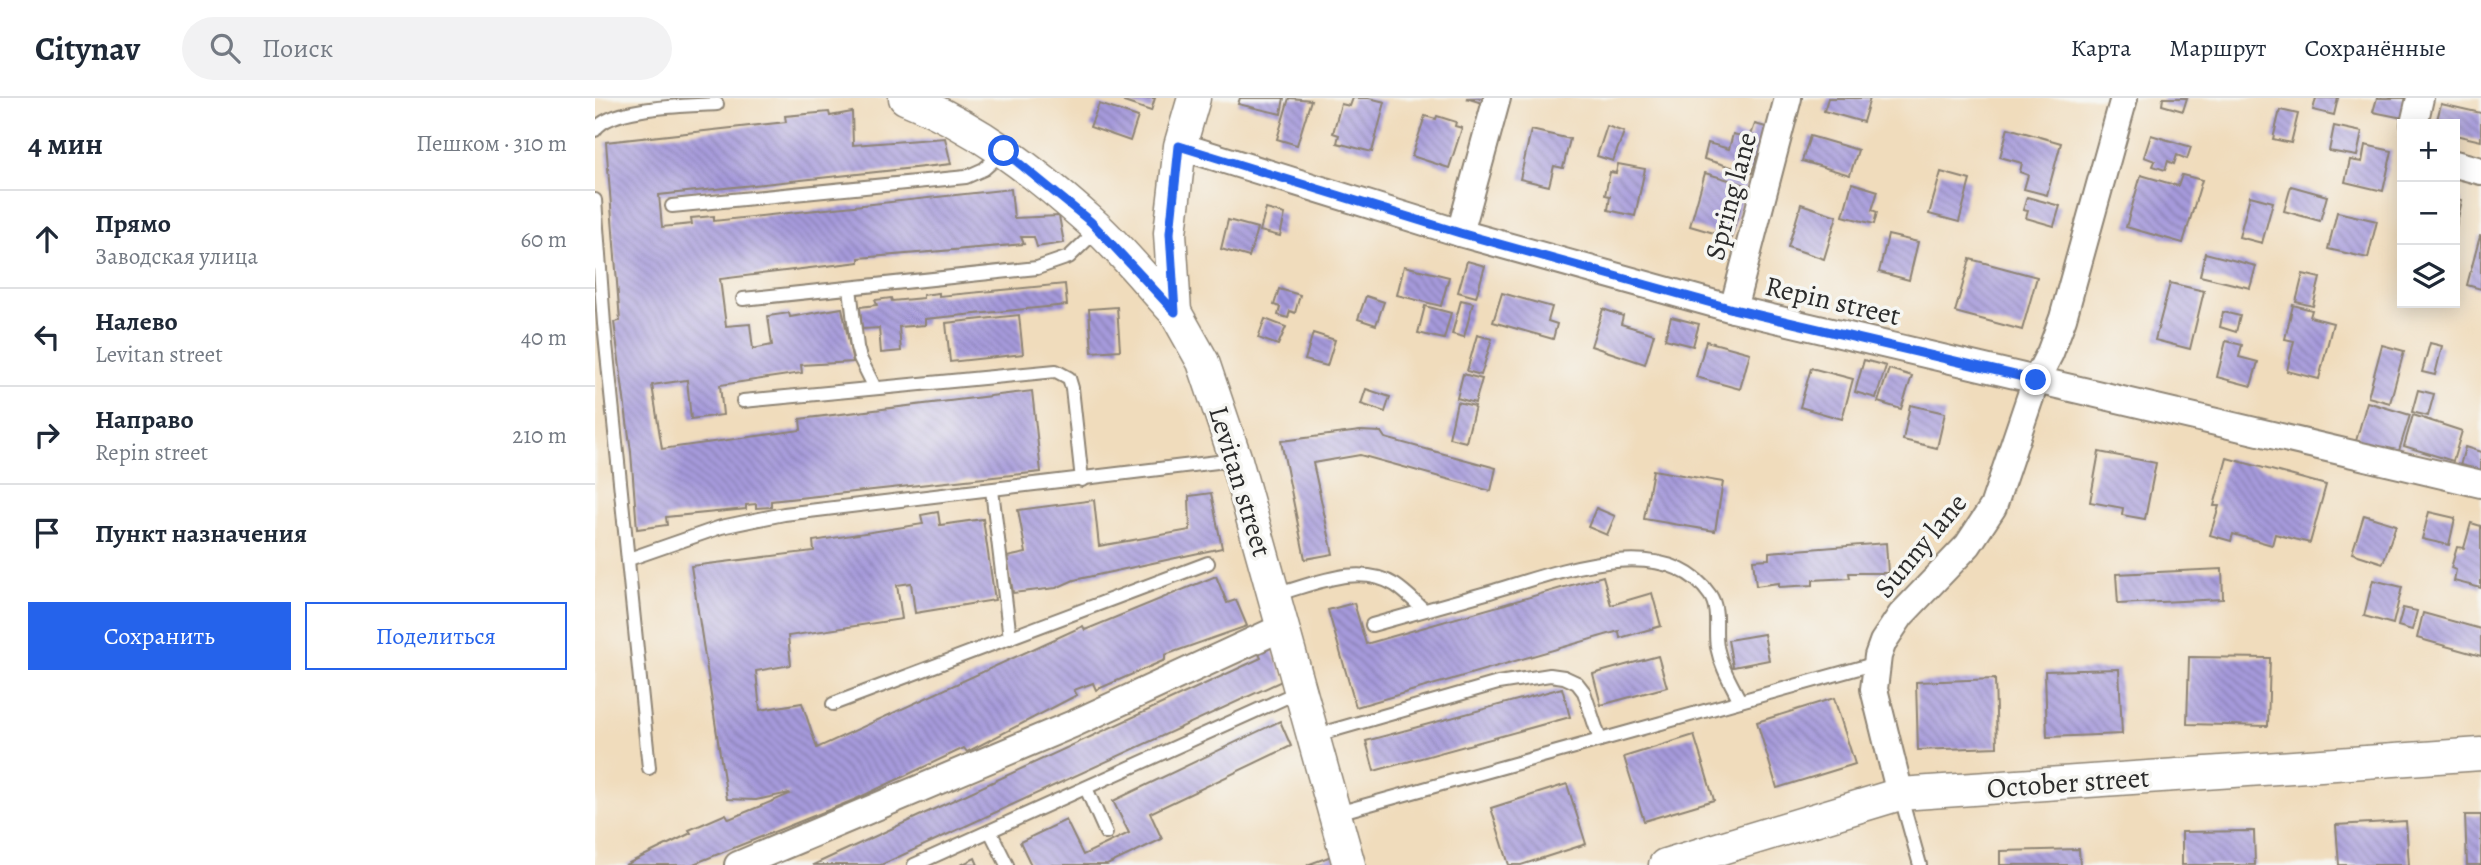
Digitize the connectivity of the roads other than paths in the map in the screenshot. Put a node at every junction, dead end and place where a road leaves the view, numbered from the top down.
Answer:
1 (905, 98) edge
2 (1193, 98) edge
3 (1497, 98) edge
4 (1789, 98) edge
5 (2125, 98) edge
6 (2420, 98) edge
7 (717, 104) dead end
8 (2415, 119) edge
9 (595, 130) edge
10 (1179, 146) junction
11 (1004, 151) junction
12 (2460, 165) edge
13 (2481, 171) edge
14 (595, 200) edge
15 (672, 206) dead end
16 (1098, 229) junction
17 (1460, 233) junction
18 (850, 288) junction
19 (743, 299) dead end
20 (1733, 309) junction
21 (1175, 312) junction
22 (2036, 380) junction
23 (875, 388) junction
24 (743, 401) dead end
25 (1236, 460) junction
26 (1082, 480) junction
27 (2481, 484) edge
28 (992, 490) junction
29 (629, 559) junction
30 (1208, 563) dead end
31 (1274, 595) junction
32 (1424, 610) junction
33 (1372, 625) dead end
34 (1283, 627) junction
35 (1010, 638) junction
36 (1877, 663) junction
37 (1301, 691) junction
38 (1740, 701) junction
39 (833, 704) dead end
40 (1313, 736) junction
41 (1599, 740) junction
42 (2481, 754) edge
43 (649, 768) dead end
44 (1086, 788) junction
45 (1900, 793) junction
46 (1334, 814) junction
47 (990, 831) junction
48 (1106, 833) dead end
49 (738, 865) edge
50 (914, 865) edge
51 (1006, 865) edge
52 (1349, 865) edge
53 (1665, 865) edge
54 (1920, 865) edge

1 - 11 street
2 - 10 street, Levitan street
3 - 17 street
4 - 20 street, Spring lane
5 - 22 street, Sunny lane
6 - 8 street
7 - 9 lane
10 - 17 street, Repin street
10 - 21 street, Levitan street
11 - 15 lane
11 - 16 street
12 - 13 street
14 - 29 lane
16 - 18 lane
16 - 21 street
17 - 20 street, Repin street
18 - 19 lane
18 - 23 lane
20 - 22 street, Repin street
21 - 25 street, Levitan street
22 - 27 street, Repin street
22 - 36 street, Sunny lane
23 - 24 lane
23 - 26 lane
25 - 26 lane
25 - 31 street, Levitan street
26 - 28 lane
28 - 29 lane
28 - 35 lane
29 - 43 lane
30 - 35 lane
31 - 32 lane
31 - 34 street, Levitan street
32 - 33 lane
32 - 38 lane
34 - 37 street, Levitan street
34 - 49 street
35 - 39 lane
36 - 38 lane
36 - 45 street, Sunny lane
37 - 40 street, Levitan street
37 - 44 lane
38 - 41 lane
40 - 41 lane
40 - 46 street, Levitan street
41 - 46 lane
42 - 45 street, October street
44 - 47 lane
44 - 48 lane
45 - 53 street, October street
45 - 54 lane
46 - 52 street, Levitan street
47 - 50 lane
47 - 51 lane

